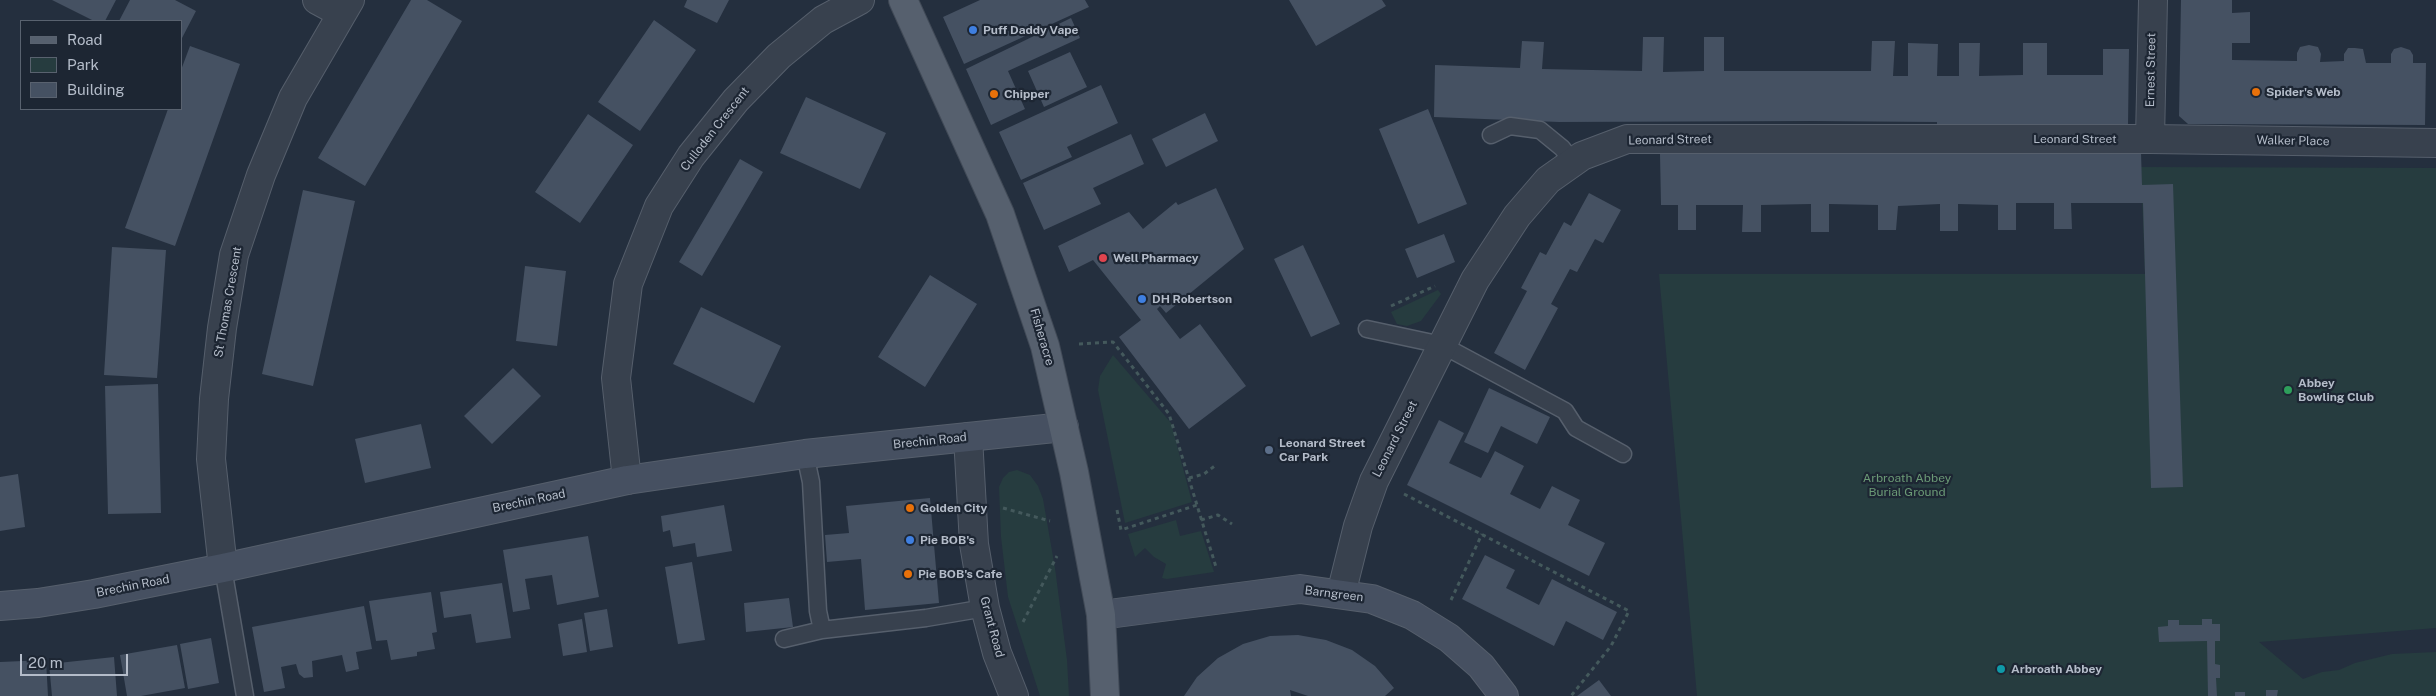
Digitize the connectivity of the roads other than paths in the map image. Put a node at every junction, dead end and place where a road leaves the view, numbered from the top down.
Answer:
1 (317, 0) edge
2 (860, 0) edge
3 (903, 0) edge
4 (2153, 0) edge
5 (345, 6) edge
6 (1491, 135) dead end
7 (2150, 139) junction
8 (2436, 143) edge
9 (1573, 162) junction
10 (1367, 329) road end
11 (1442, 345) junction
12 (1064, 427) junction
13 (968, 437) junction
14 (805, 454) junction
15 (1623, 454) dead end
16 (627, 480) junction
17 (222, 568) junction
18 (1341, 594) junction
19 (0, 606) edge
20 (985, 608) junction
21 (1101, 615) junction
22 (822, 630) junction
23 (784, 639) dead end
24 (245, 696) edge
25 (1014, 696) edge
26 (1105, 696) edge
27 (1504, 696) edge

1 - 5 street
2 - 16 street, Culloden Crescent
3 - 12 main road, Fisheracre
4 - 7 street, Ernest Street
5 - 17 street, St Thomas Crescent
6 - 9 lane
7 - 8 street, Walker Place
7 - 9 street, Leonard Street
9 - 11 street, Leonard Street
10 - 11 lane
11 - 15 lane
11 - 18 street, Leonard Street
12 - 13 street, Brechin Road
12 - 21 main road, Fisheracre
13 - 14 street, Brechin Road
13 - 20 street, Grant Road
14 - 16 street, Brechin Road
14 - 22 lane
16 - 17 street, Brechin Road
17 - 19 street, Brechin Road
17 - 24 lane
18 - 21 street, Barngreen
18 - 27 street, Barngreen
20 - 22 lane
20 - 25 street, Grant Road
21 - 26 main road, Fisheracre
22 - 23 lane

